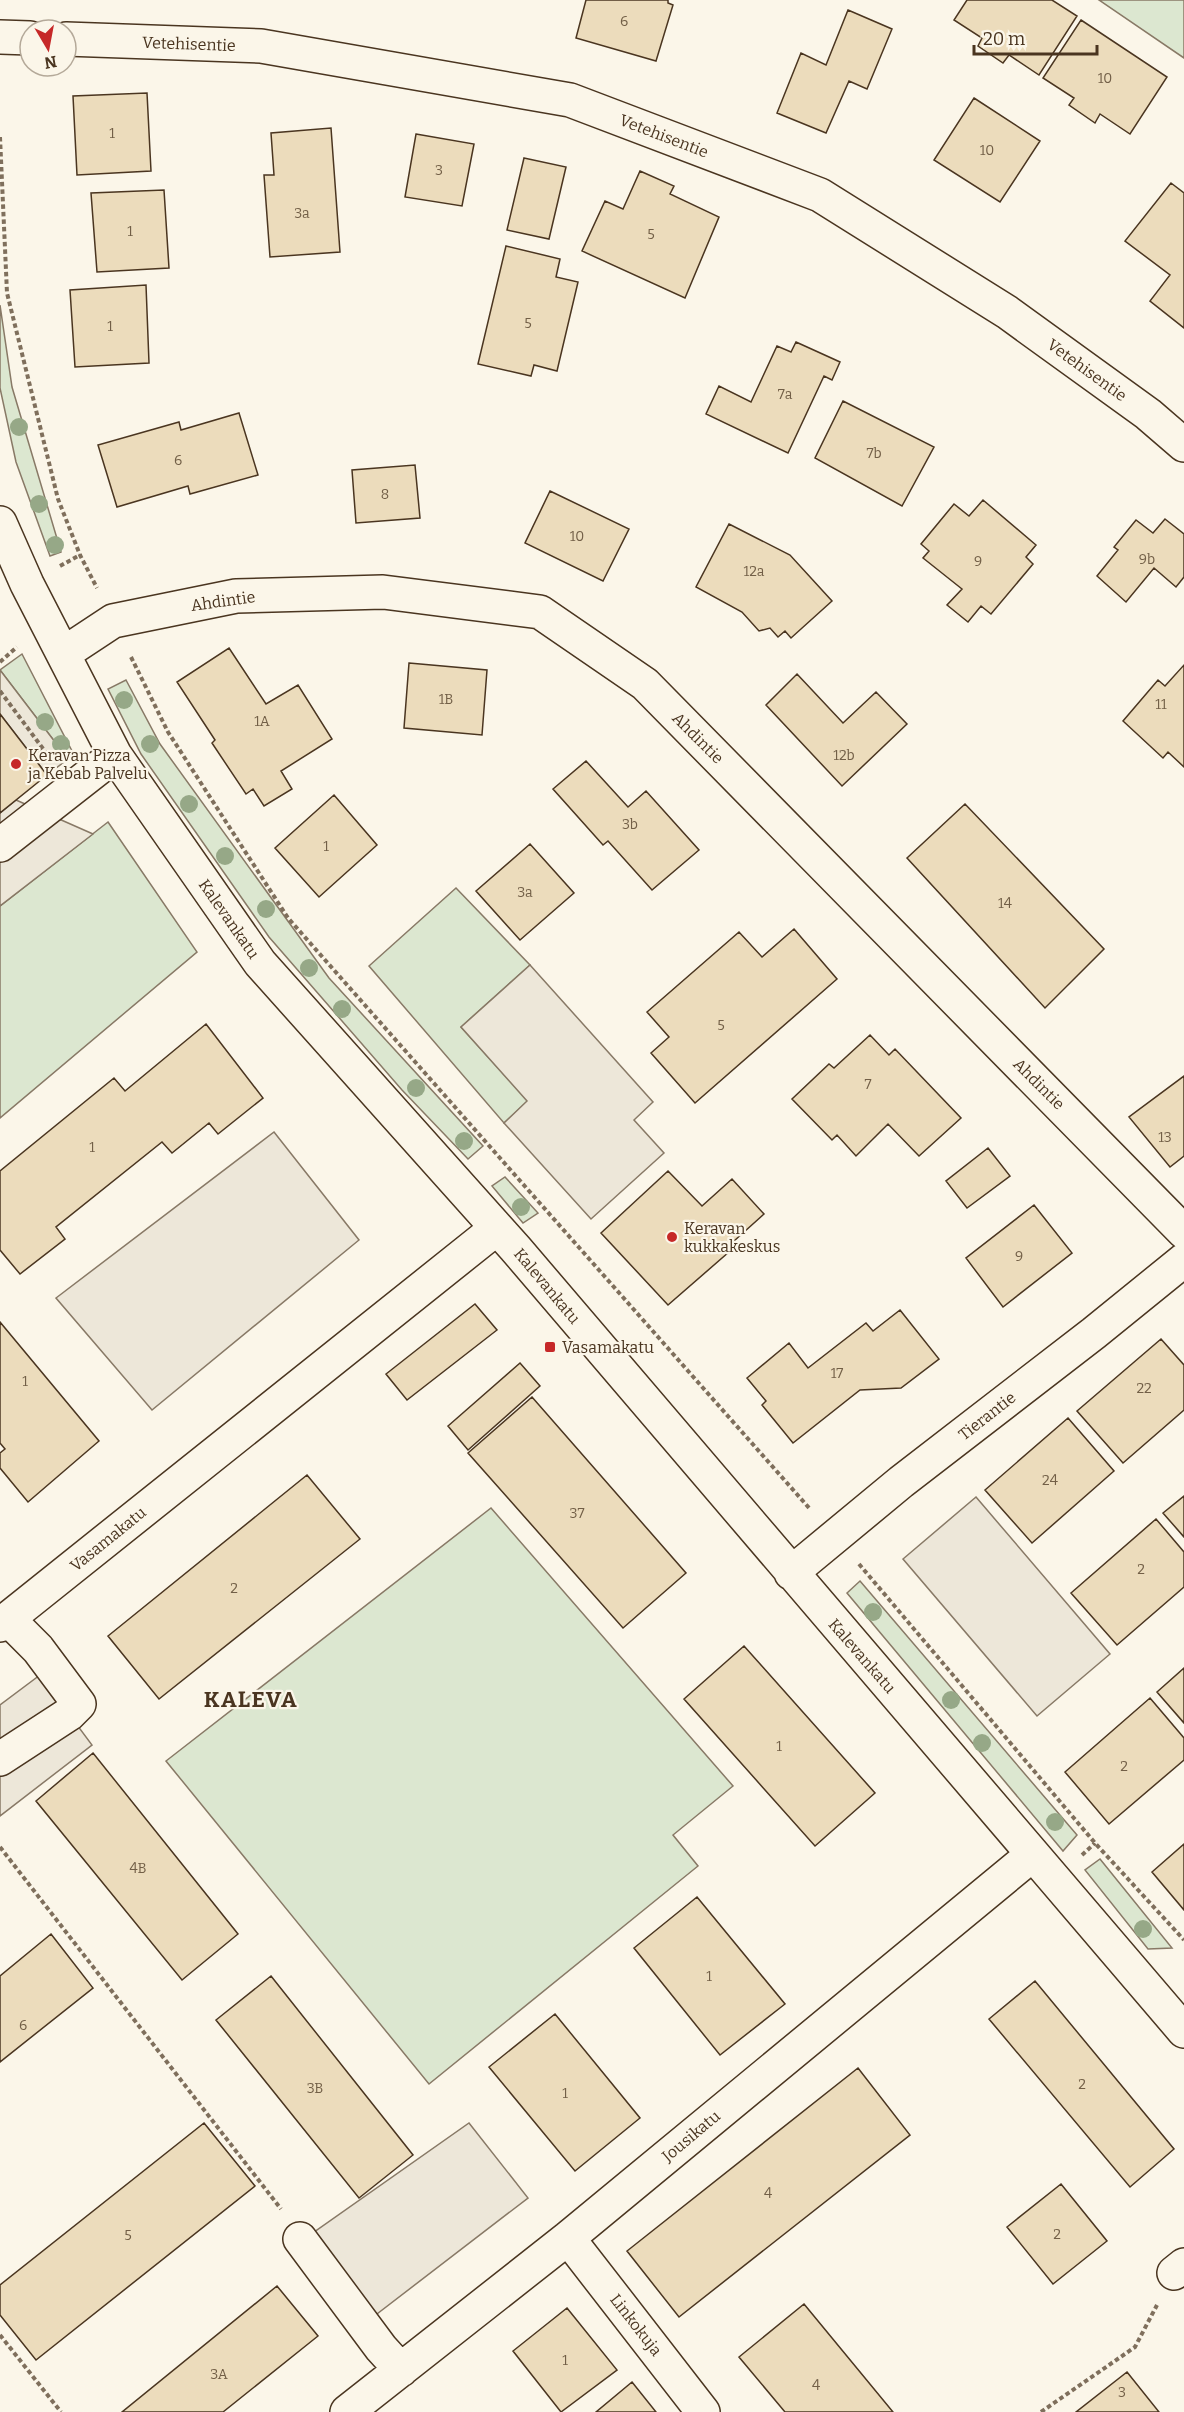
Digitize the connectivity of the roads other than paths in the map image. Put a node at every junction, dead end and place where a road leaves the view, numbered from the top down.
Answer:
1 (0, 37) edge
2 (18, 38) edge
3 (78, 39) edge
4 (1184, 445) edge
5 (0, 526) edge
6 (63, 654) junction
7 (115, 756) junction
8 (0, 845) edge
9 (497, 1228) junction
10 (1184, 1232) edge
11 (1184, 1260) edge
12 (791, 1573) junction
13 (4, 1622) edge
14 (0, 1759) edge
15 (1032, 1855) junction
16 (1177, 2010) edge
17 (568, 2238) junction
18 (300, 2239) road end
19 (400, 2370) junction
20 (346, 2412) edge
21 (703, 2412) edge

1 - 2 street
3 - 4 street, Vetehisentie
5 - 6 street, Kalevankatu
6 - 7 street, Kalevankatu
6 - 10 street, Ahdintie
7 - 8 street
7 - 9 street, Kalevankatu
9 - 12 street, Kalevankatu
9 - 13 street, Vasamakatu
11 - 12 street, Tierantie
12 - 15 street, Kalevankatu
13 - 14 street
15 - 16 street, Kalevankatu
15 - 17 street, Jousikatu
17 - 19 street, Jousikatu
17 - 21 street, Linkokuja
18 - 19 street
19 - 20 street, Jousikatu

